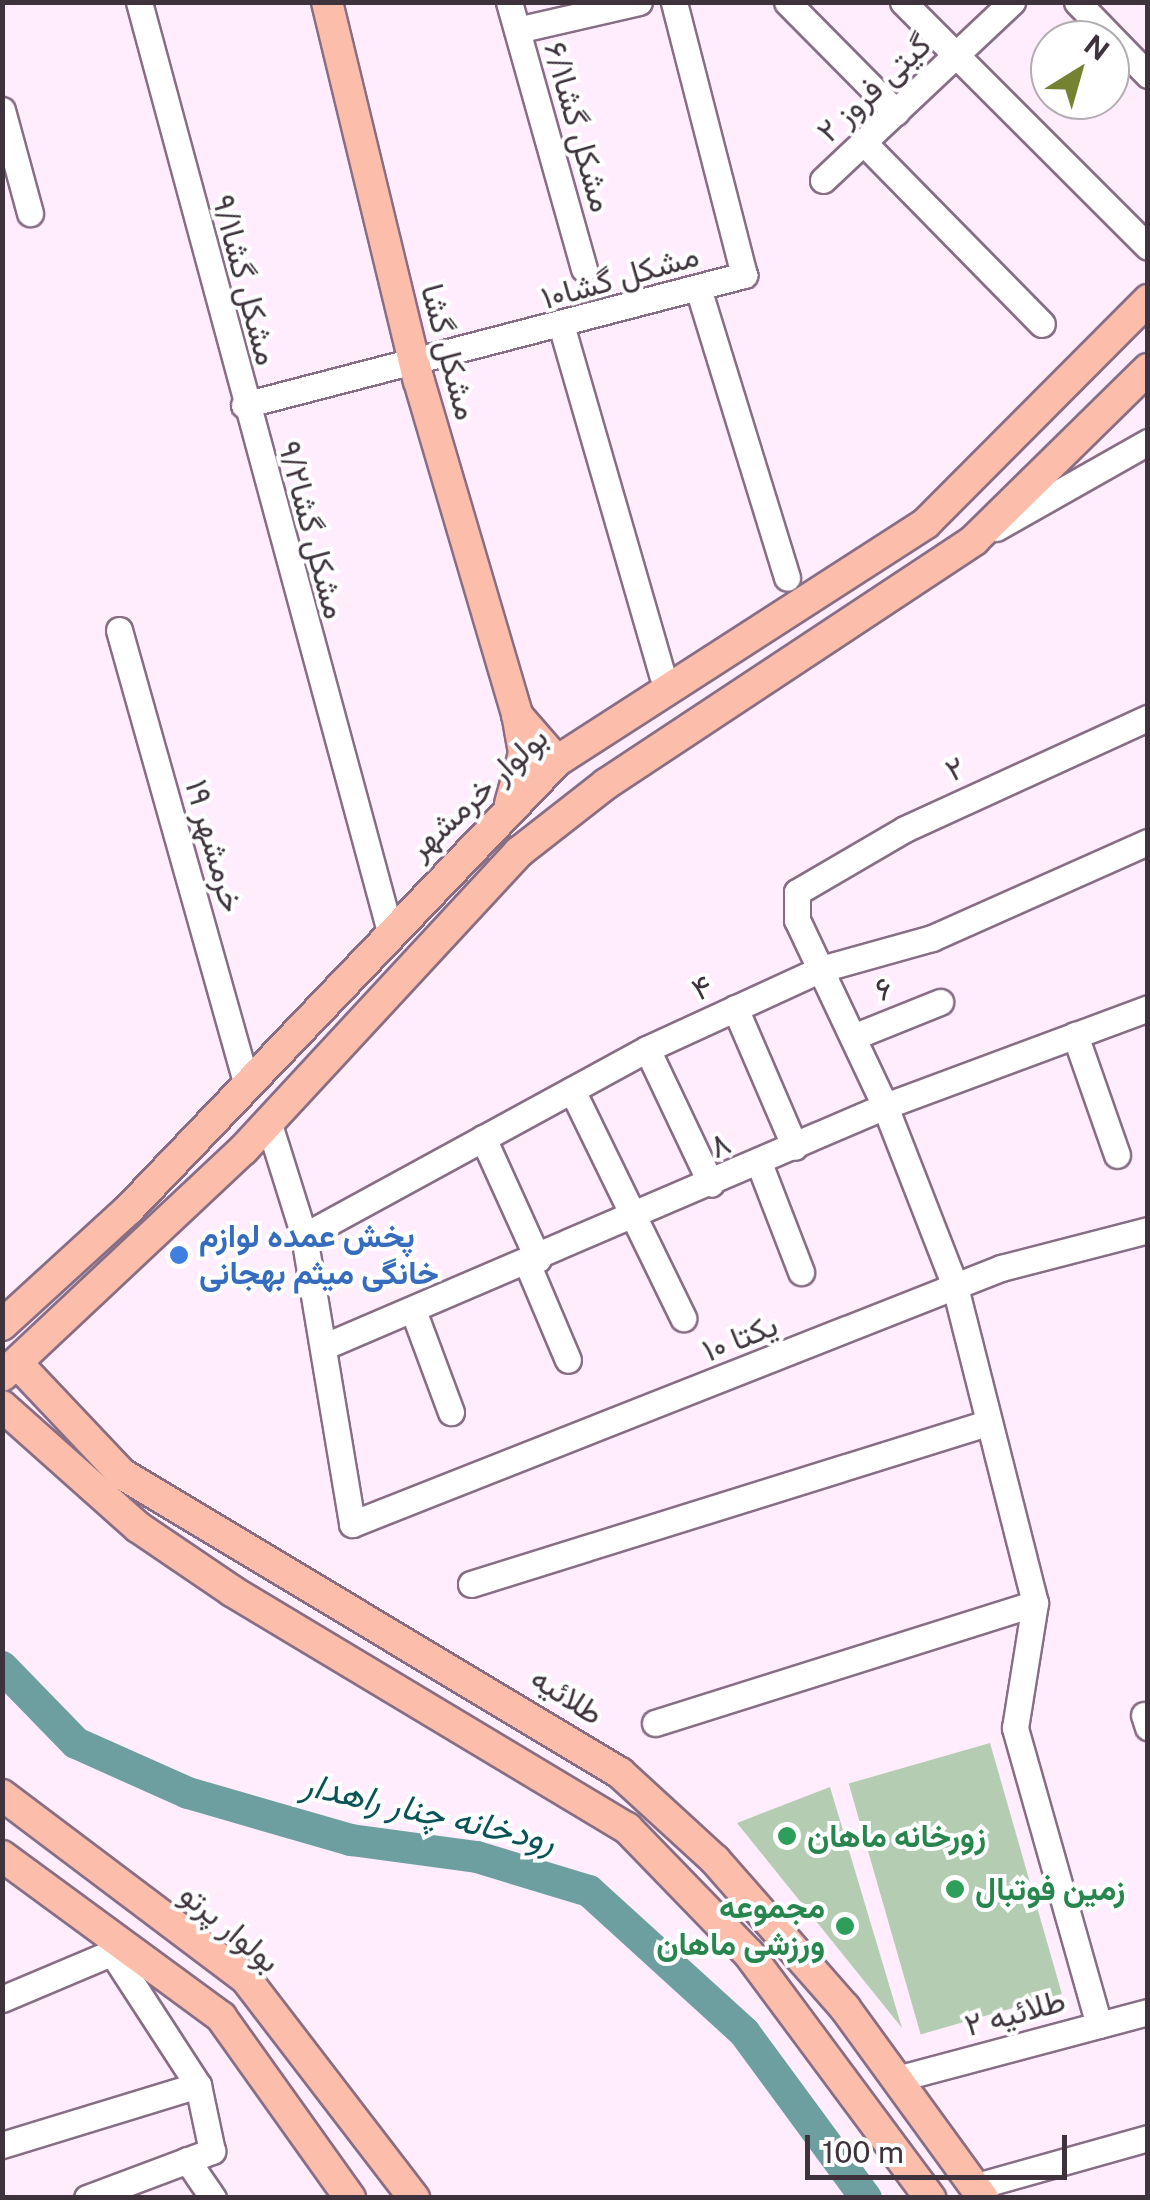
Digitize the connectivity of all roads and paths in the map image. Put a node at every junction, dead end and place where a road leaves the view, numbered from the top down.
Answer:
1 (140, 2) edge
2 (327, 2) edge
3 (510, 2) edge
4 (639, 2) edge
5 (674, 2) edge
6 (786, 2) edge
7 (903, 2) edge
8 (1012, 2) edge
9 (1077, 2) edge
10 (517, 30) junction
11 (954, 56) junction
12 (1148, 75) edge
13 (2, 110) edge
14 (896, 112) junction
15 (863, 142) junction
16 (823, 180) dead end
17 (30, 214) dead end
18 (1148, 247) edge
19 (584, 270) dead end
20 (698, 288) junction
21 (1148, 300) edge
22 (1042, 324) dead end
23 (562, 328) junction
24 (415, 367) junction
25 (1148, 370) edge
26 (244, 405) junction
27 (1148, 442) edge
28 (974, 540) junction
29 (787, 578) dead end
30 (119, 630) dead end
31 (662, 675) dead end
32 (517, 715) junction
33 (1148, 718) edge
34 (557, 761) junction
35 (508, 809) junction
36 (1148, 842) edge
37 (388, 928) junction
38 (821, 969) junction
39 (940, 1002) dead end
40 (735, 1008) junction
41 (1148, 1008) edge
42 (1074, 1035) junction
43 (853, 1038) junction
44 (647, 1049) junction
45 (246, 1081) junction
46 (572, 1090) junction
47 (885, 1106) junction
48 (268, 1121) junction
49 (483, 1138) junction
50 (794, 1147) junction
51 (1117, 1155) dead end
52 (759, 1163) junction
53 (711, 1184) junction
54 (636, 1218) junction
55 (1148, 1230) edge
56 (304, 1236) junction
57 (533, 1261) junction
58 (802, 1272) dead end
59 (955, 1286) junction
60 (413, 1310) junction
61 (683, 1318) dead end
62 (2, 1325) edge
63 (322, 1347) junction
64 (568, 1360) dead end
65 (10, 1370) edge
66 (2, 1406) edge
67 (451, 1412) dead end
68 (987, 1424) junction
69 (471, 1584) dead end
70 (1035, 1603) junction
71 (654, 1723) dead end
72 (2, 1795) edge
73 (2, 1856) edge
74 (119, 1950) junction
75 (2, 1998) edge
76 (1148, 2012) edge
77 (1099, 2024) junction
78 (900, 2078) junction
79 (198, 2086) junction
80 (1148, 2138) edge
81 (2, 2145) edge
82 (186, 2160) junction
83 (980, 2192) edge
84 (87, 2197) edge
85 (213, 2198) edge
86 (350, 2198) edge
87 (414, 2198) edge
88 (930, 2198) edge

1 - 26 street, مشکل گشا۹/۱
2 - 24 main road, مشکل گشا
3 - 10 street, مشکل گشا۶/۱
4 - 10 street
5 - 20 street, مشکل گشا۱۰
6 - 14 street
7 - 11 street
8 - 11 street, گیتی فروز ۲
9 - 12 street
10 - 19 street, مشکل گشا۶/۱
11 - 14 street, گیتی فروز ۲
11 - 18 street
13 - 17 street
14 - 15 street, گیتی فروز ۲
15 - 16 street, گیتی فروز ۲
15 - 22 street
20 - 23 street, مشکل گشا۱۰
20 - 29 street
21 - 34 main road, بولوار خرمشهر
23 - 24 street, مشکل گشا۱۰
23 - 31 street
24 - 26 street, مشکل گشا۱۰
24 - 32 main road, مشکل گشا
25 - 28 main road
26 - 37 street, مشکل گشا۹/۲
27 - 28 street
28 - 48 main road
30 - 45 street, ۱۹ خرمشهر
32 - 34 main road
32 - 35 main road
33 - 38 street, ۲
34 - 35 main road, بولوار خرمشهر
35 - 37 main road, بولوار خرمشهر
36 - 38 street, ۴
37 - 45 main road, بولوار خرمشهر
38 - 40 street, ۴
38 - 43 street
39 - 43 street, ۶
40 - 44 street, ۴
40 - 50 street
41 - 42 street, ۸
42 - 47 street, ۸
42 - 51 street
43 - 47 street
44 - 46 street, ۴
44 - 53 street
45 - 62 main road, بولوار خرمشهر
46 - 49 street, ۴
46 - 54 street
47 - 50 street, ۸
47 - 59 street
48 - 56 street
48 - 65 main road
49 - 56 street, ۴
49 - 57 street
50 - 52 street, ۸
52 - 53 street, ۸
52 - 58 street
53 - 54 street, ۸
54 - 57 street, ۸
54 - 61 street
55 - 59 street, ۱۰ یکتا
56 - 63 street
57 - 60 street, ۸
57 - 64 street
59 - 63 street, ۱۰ یکتا
59 - 68 street
60 - 63 street, ۸
60 - 67 street
65 - 78 main road, طلائیه
66 - 88 main road
68 - 69 street
68 - 70 street
70 - 71 street
70 - 77 street
72 - 87 main road, بولوار پرتو
73 - 74 main road
74 - 75 street
74 - 79 street
74 - 86 main road
76 - 77 street, طلائیه ۲
77 - 78 street, طلائیه ۲
78 - 83 main road, طلائیه
79 - 81 street
79 - 82 street
80 - 83 street
82 - 84 street
82 - 85 street

